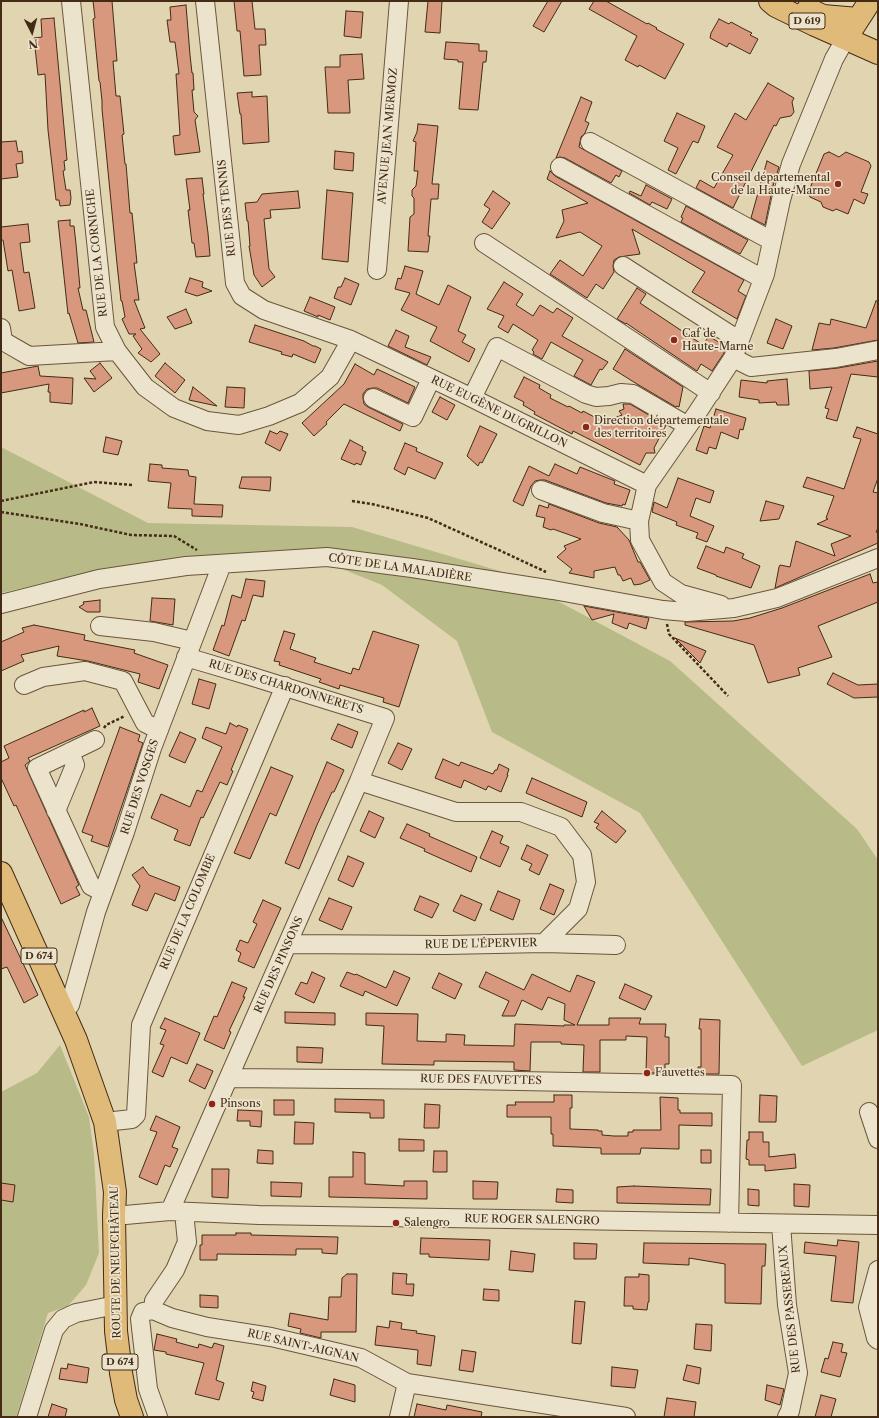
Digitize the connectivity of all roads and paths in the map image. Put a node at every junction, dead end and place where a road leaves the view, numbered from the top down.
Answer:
1 (71, 1) edge
2 (205, 1) edge
3 (399, 1) edge
4 (770, 1) edge
5 (793, 1) edge
6 (870, 1) edge
7 (858, 19) junction
8 (846, 38) junction
9 (878, 53) edge
10 (590, 142) dead end
11 (560, 167) dead end
12 (772, 240) junction
13 (484, 243) dead end
14 (623, 266) dead end
15 (377, 270) dead end
16 (763, 279) junction
17 (1, 328) edge
18 (351, 340) junction
19 (740, 341) junction
20 (878, 350) edge
21 (117, 351) junction
22 (733, 358) junction
23 (431, 378) junction
24 (711, 392) junction
25 (373, 398) dead end
26 (472, 398) junction
27 (688, 426) junction
28 (133, 485) dead end
29 (647, 485) junction
30 (541, 490) dead end
31 (1, 501) edge
32 (352, 501) dead end
33 (1, 512) edge
34 (639, 521) junction
35 (878, 558) edge
36 (222, 564) junction
37 (552, 583) junction
38 (1, 604) edge
39 (734, 608) junction
40 (663, 610) junction
41 (100, 626) dead end
42 (189, 649) junction
43 (24, 685) dead end
44 (285, 686) junction
45 (728, 696) dead end
46 (138, 709) junction
47 (385, 718) joint
48 (159, 730) junction
49 (95, 740) joint
50 (70, 752) junction
51 (359, 781) junction
52 (56, 811) junction
53 (1, 873) edge
54 (103, 892) junction
55 (544, 943) junction
56 (288, 944) junction
57 (616, 945) dead end
58 (63, 1009) junction
59 (229, 1078) junction
60 (869, 1112) dead end
61 (105, 1122) junction
62 (878, 1139) edge
63 (177, 1212) junction
64 (114, 1216) junction
65 (729, 1223) junction
66 (781, 1224) junction
67 (878, 1225) edge
68 (878, 1270) edge
69 (116, 1305) junction
70 (153, 1310) junction
71 (878, 1340) edge
72 (407, 1383) junction
73 (27, 1417) edge
74 (132, 1417) edge
75 (158, 1417) edge
76 (399, 1417) edge
77 (626, 1417) edge
78 (786, 1417) edge

1 - 21 street, RUE DE LA CORNICHE
2 - 18 street, RUE DES TENNIS
3 - 15 street, AVENUE JEAN MERMOZ
4 - 8 main road, D 619
5 - 7 main road
6 - 7 main road
7 - 8 main road
8 - 9 main road, D 619
8 - 12 street
10 - 12 street
11 - 16 street
12 - 16 street
13 - 24 street
14 - 19 street
16 - 19 street
17 - 21 street
18 - 21 street, RUE DE LA CORNICHE
18 - 23 street, RUE EUGÈNE DUGRILLON
19 - 22 street
20 - 22 street
22 - 24 street
23 - 25 street
23 - 26 street, RUE EUGÈNE DUGRILLON
24 - 27 street
26 - 27 street
26 - 29 street, RUE EUGÈNE DUGRILLON
27 - 29 street
28 - 31 path
29 - 34 street
30 - 34 street
32 - 37 path
33 - 36 path
34 - 39 street
35 - 39 street, CÔTE DE LA MALADIÈRE
36 - 37 street, CÔTE DE LA MALADIÈRE
36 - 38 street, CÔTE DE LA MALADIÈRE
36 - 42 street, RUE DES VOSGES
37 - 40 street, CÔTE DE LA MALADIÈRE
39 - 40 street, CÔTE DE LA MALADIÈRE
40 - 45 path
41 - 42 street, RUE DES CHARDONNERETS
42 - 44 street, RUE DES CHARDONNERETS
42 - 48 street, RUE DES VOSGES
43 - 46 street
44 - 47 street, RUE DES CHARDONNERETS
44 - 61 street, RUE DE LA COLOMBE
46 - 48 street
46 - 49 path
47 - 51 street, RUE DES PINSONS
48 - 54 street, RUE DES VOSGES
49 - 50 street
50 - 52 street
50 - 52 street
51 - 55 street, RUE DE L'ÉPERVIER
51 - 56 street, RUE DES PINSONS
52 - 54 street
53 - 58 main road, D 674
54 - 58 street, RUE DES VOSGES
55 - 56 street, RUE DE L'ÉPERVIER
55 - 57 street
56 - 59 street, RUE DES PINSONS
58 - 61 main road, ROUTE DE NEUFCHÂTEAU / D 674
59 - 63 street, RUE DES PINSONS
59 - 65 street, RUE DES FAUVETTES
60 - 62 street
61 - 64 main road, ROUTE DE NEUFCHÂTEAU / D 674
63 - 64 street, RUE ROGER SALENGRO
63 - 65 street, RUE ROGER SALENGRO
63 - 70 street
64 - 69 main road, ROUTE DE NEUFCHÂTEAU / D 674
65 - 66 street, RUE ROGER SALENGRO
66 - 67 street, RUE ROGER SALENGRO
66 - 78 street, RUE DES PASSEREAUX
68 - 71 street
69 - 73 street
69 - 74 main road, ROUTE DE NEUFCHÂTEAU / D 674
70 - 72 street, RUE SAINT-AIGNAN
70 - 75 street
72 - 76 street
72 - 77 street, RUE SAINT-AIGNAN

